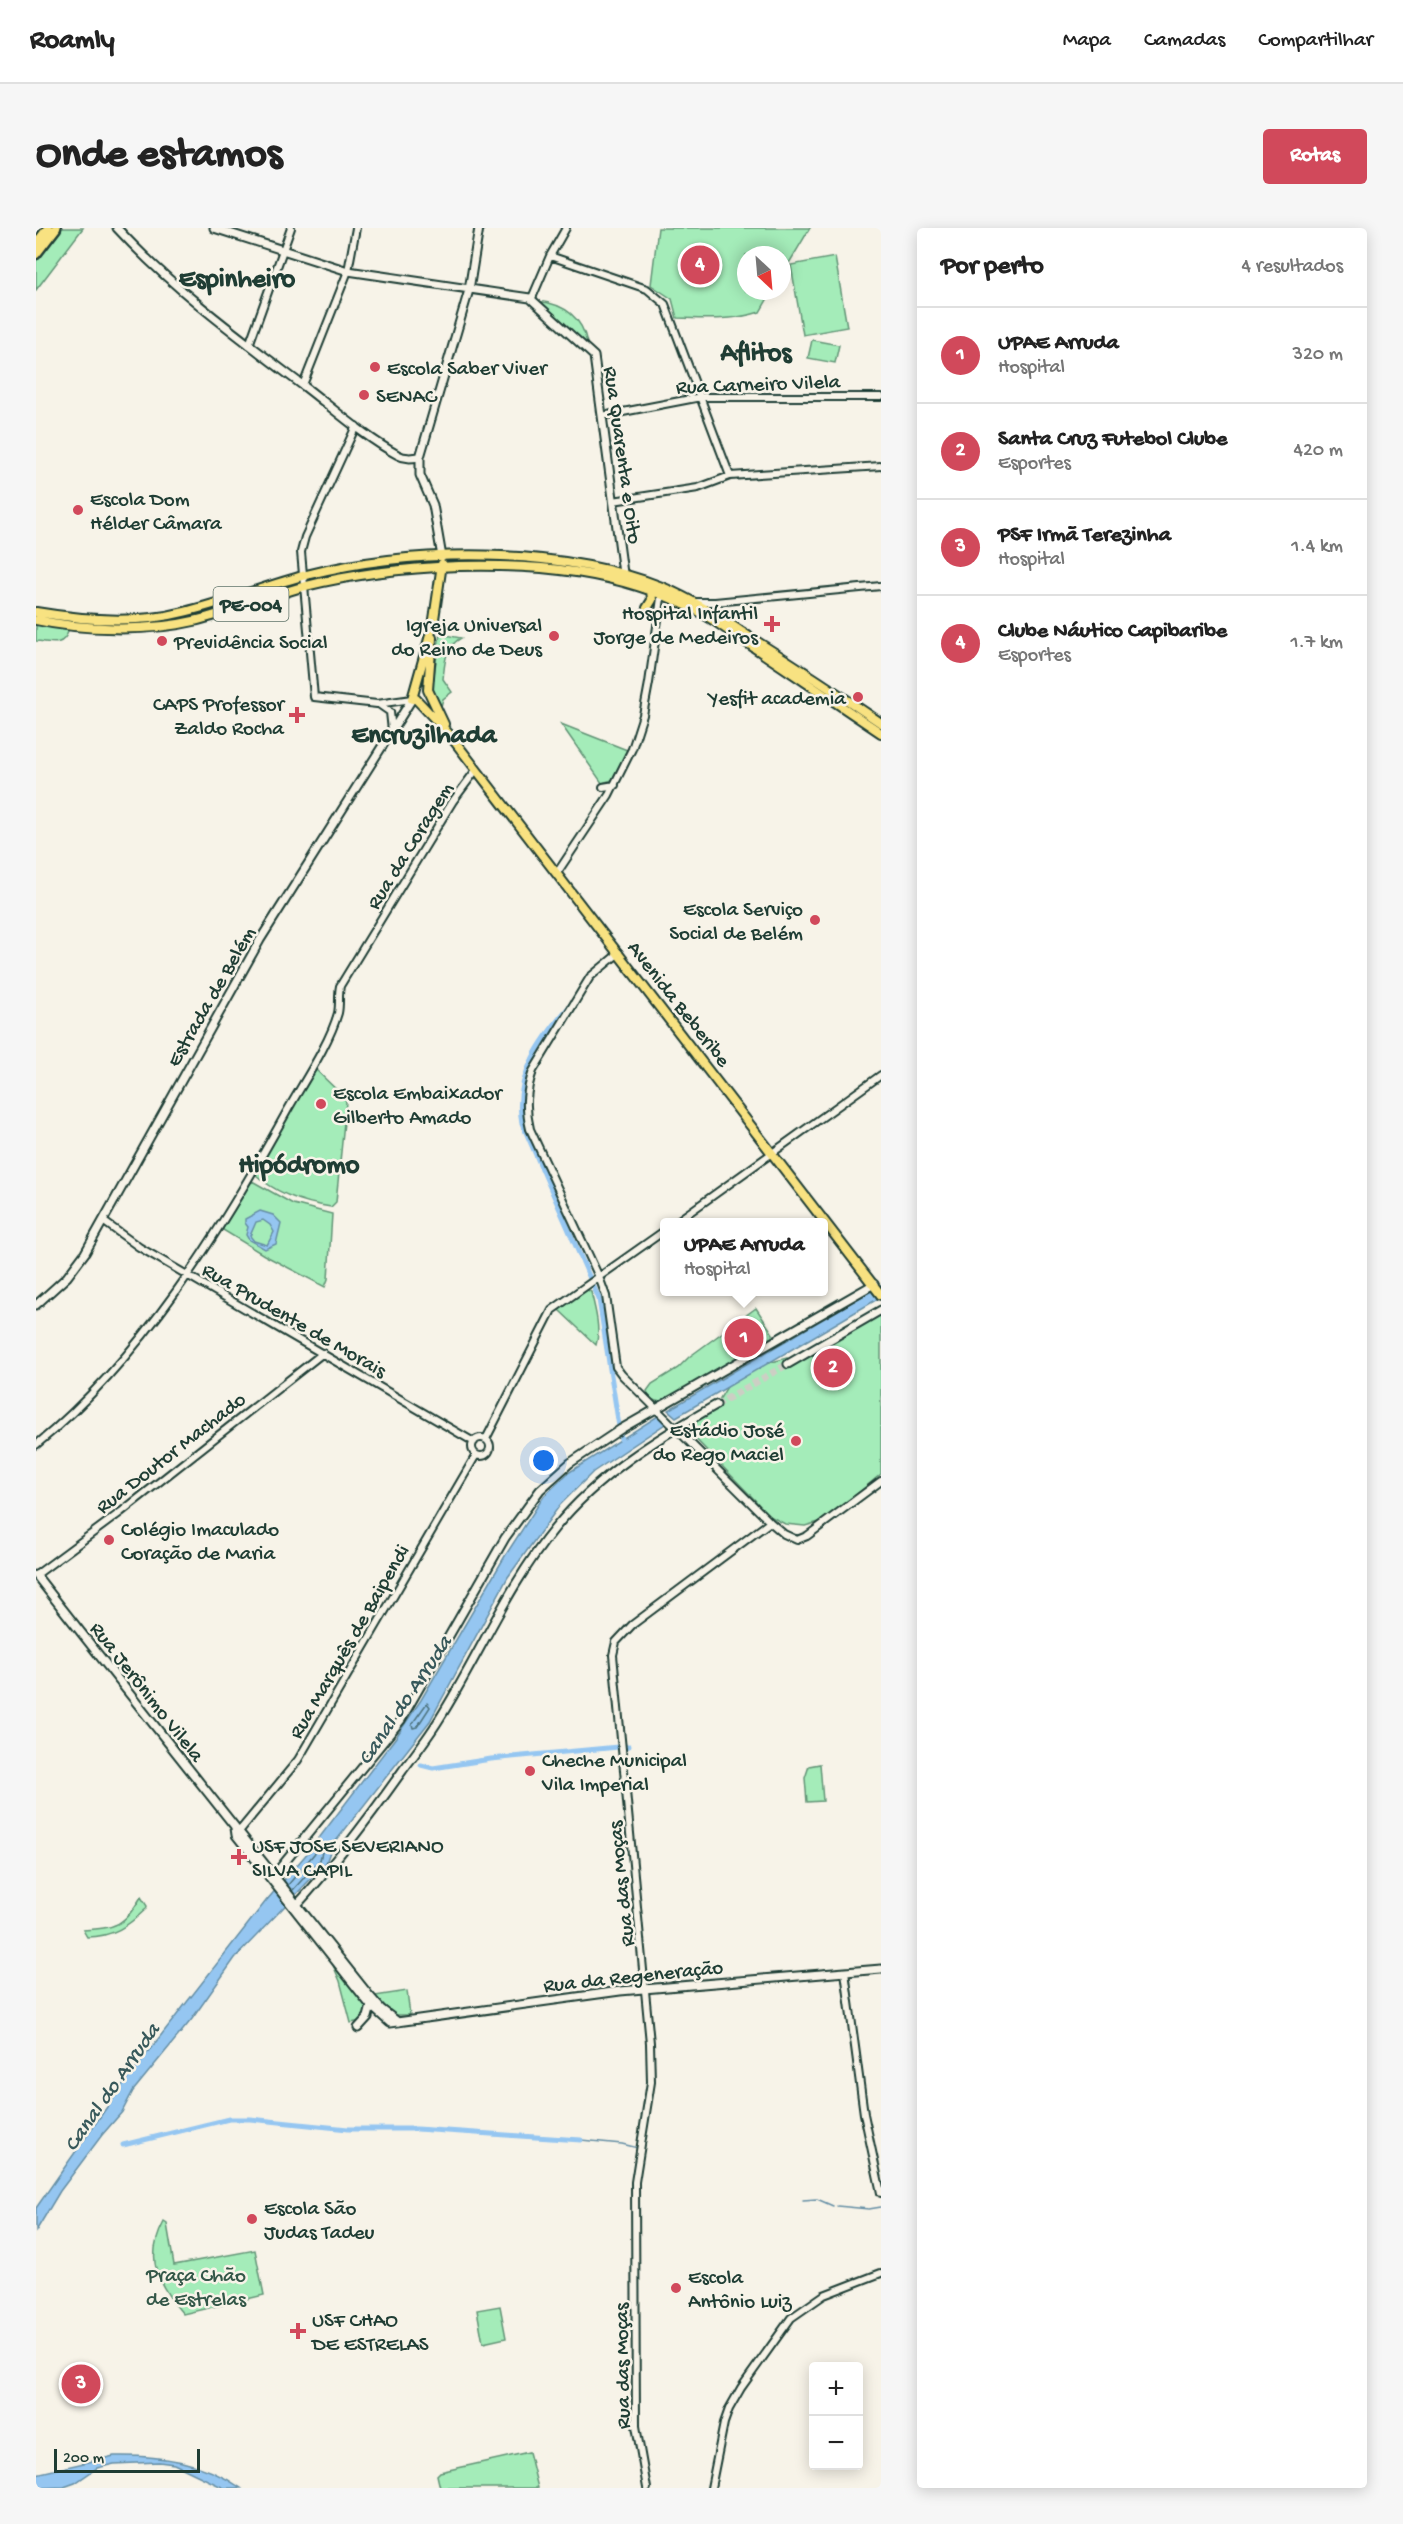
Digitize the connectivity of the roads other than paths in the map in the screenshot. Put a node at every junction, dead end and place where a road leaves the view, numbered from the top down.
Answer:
1 (48, 228) edge
2 (56, 228) edge
3 (117, 228) edge
4 (214, 228) edge
5 (291, 228) edge
6 (356, 228) edge
7 (479, 228) edge
8 (566, 228) edge
9 (36, 244) edge
10 (284, 250) junction
11 (36, 254) edge
12 (550, 256) junction
13 (348, 271) junction
14 (469, 290) junction
15 (532, 298) dead end
16 (249, 345) junction
17 (303, 385) junction
18 (701, 397) junction
19 (881, 397) edge
20 (602, 416) junction
21 (356, 426) junction
22 (420, 457) junction
23 (881, 466) edge
24 (730, 476) junction
25 (613, 501) junction
26 (442, 557) junction
27 (441, 567) junction
28 (623, 573) junction
29 (304, 576) junction
30 (306, 586) junction
31 (881, 586) edge
32 (651, 590) junction
33 (662, 591) junction
34 (693, 602) junction
35 (715, 602) junction
36 (647, 608) dead end
37 (36, 612) edge
38 (711, 612) junction
39 (36, 620) edge
40 (434, 621) junction
41 (412, 699) junction
42 (377, 704) junction
43 (881, 723) edge
44 (392, 733) junction
45 (881, 733) edge
46 (449, 734) junction
47 (476, 771) junction
48 (615, 785) junction
49 (603, 787) dead end
50 (557, 873) junction
51 (619, 953) junction
52 (881, 1075) edge
53 (772, 1153) junction
54 (682, 1218) edge
55 (823, 1218) edge
56 (103, 1221) junction
57 (828, 1224) edge
58 (660, 1234) edge
59 (189, 1276) junction
60 (593, 1281) junction
61 (878, 1287) edge
62 (36, 1305) edge
63 (881, 1310) edge
64 (323, 1353) junction
65 (788, 1364) tunnel mouth
66 (716, 1405) tunnel mouth
67 (656, 1408) junction
68 (674, 1426) junction
69 (486, 1439) junction
70 (474, 1442) junction
71 (36, 1445) edge
72 (476, 1455) junction
73 (881, 1480) edge
74 (770, 1522) junction
75 (36, 1575) edge
76 (237, 1831) junction
77 (275, 1880) junction
78 (294, 1905) junction
79 (881, 1968) edge
80 (845, 1972) junction
81 (647, 1988) junction
82 (371, 2006) junction
83 (394, 2023) junction
84 (358, 2028) dead end
85 (881, 2193) edge
86 (881, 2273) edge
87 (647, 2488) edge
88 (711, 2488) edge

1 - 9 highway
2 - 11 highway
3 - 16 main road
4 - 10 main road, Rua Quarenta e Oito
5 - 10 street
6 - 13 street
7 - 14 main road
8 - 12 street
10 - 13 main road, Rua Quarenta e Oito
10 - 16 street
12 - 15 street
12 - 18 street
13 - 14 main road, Rua Quarenta e Oito
13 - 17 street
14 - 20 main road, Rua Quarenta e Oito
14 - 22 main road
16 - 17 main road
17 - 21 main road
18 - 19 street, Rua Carneiro Vilela
18 - 20 street, Rua Carneiro Vilela
18 - 24 street
20 - 25 main road, Rua Quarenta e Oito
21 - 22 main road
21 - 29 street
22 - 26 main road
23 - 24 street
24 - 25 street
25 - 28 main road, Rua Quarenta e Oito
26 - 27 main road
26 - 28 main road, PE-004
26 - 29 main road, PE-004
27 - 30 main road, PE-004
27 - 32 main road, PE-004
27 - 40 main road
28 - 33 main road, PE-004
29 - 30 street
29 - 37 main road, PE-004
30 - 39 main road, PE-004
30 - 42 street
31 - 35 street
32 - 33 main road, PE-004
32 - 36 main road
33 - 34 main road, PE-004
33 - 45 main road, PE-004
33 - 48 street
34 - 35 street
34 - 38 main road, PE-004
35 - 38 street
38 - 43 main road, PE-004
40 - 41 main road
40 - 46 main road, Avenida Beberibe
41 - 42 street
41 - 44 main road, Estrada de Belém
41 - 46 main road, Avenida Beberibe
42 - 44 street
44 - 56 main road, Estrada de Belém
46 - 47 main road, Avenida Beberibe
47 - 50 main road, Avenida Beberibe
47 - 59 street, Rua da Coragem
48 - 49 street
48 - 50 street
50 - 51 main road, Avenida Beberibe
51 - 53 main road, Avenida Beberibe
51 - 60 street
52 - 53 street
53 - 54 street
53 - 55 main road, Avenida Beberibe
56 - 59 street, Rua Prudente de Morais
56 - 62 main road, Estrada de Belém
57 - 61 main road, Avenida Beberibe
58 - 60 street
59 - 64 street, Rua Prudente de Morais
59 - 71 street, Rua da Coragem
60 - 67 street
60 - 69 street
61 - 67 main road
63 - 65 main road
64 - 70 street, Rua Prudente de Morais
64 - 75 street, Rua Doutor Machado
66 - 68 main road
67 - 68 street
67 - 77 main road
68 - 74 street
68 - 78 main road
69 - 70 street
69 - 72 street
70 - 72 street
72 - 76 street, Rua Marquês de Baipendi
73 - 74 street
74 - 81 street, Rua das Moças
75 - 76 main road, Rua Jerônimo Vilela
76 - 77 main road, Rua Jerônimo Vilela
77 - 78 main road, Rua Jerônimo Vilela
78 - 82 main road
78 - 83 main road
79 - 80 main road, Rua da Regeneração
80 - 81 main road, Rua da Regeneração
80 - 85 street
81 - 83 main road, Rua da Regeneração
81 - 87 street, Rua das Moças
82 - 83 main road
82 - 84 main road
86 - 88 street

